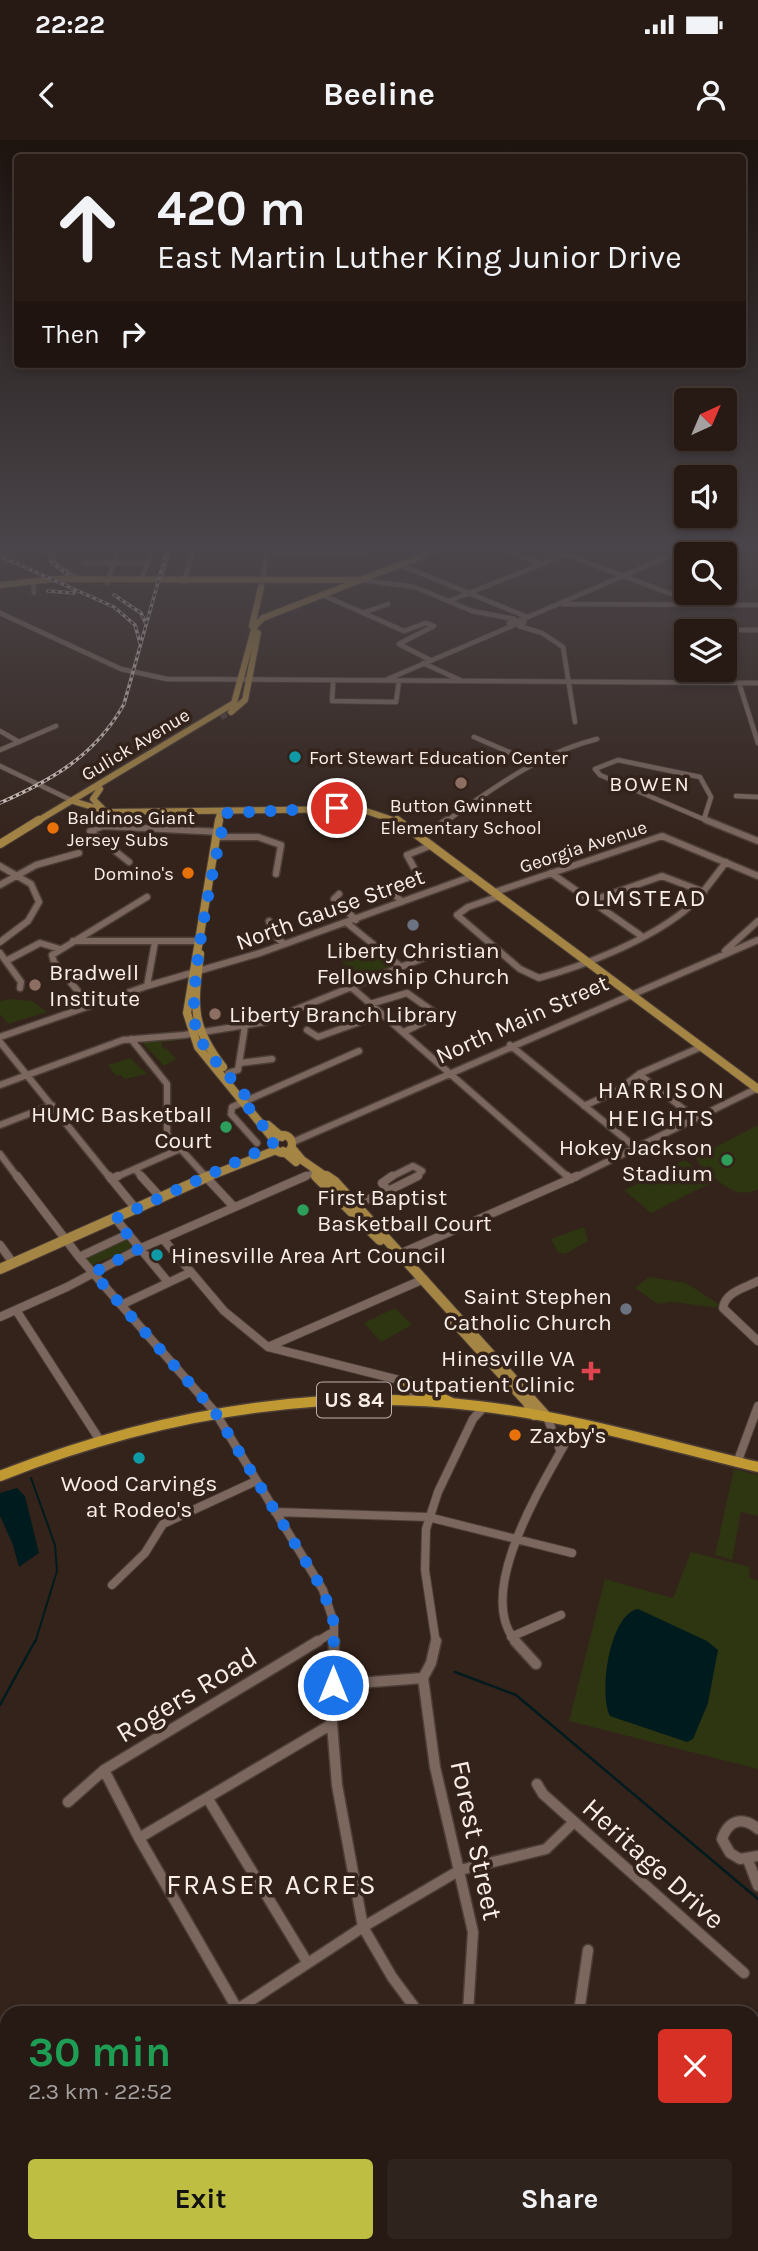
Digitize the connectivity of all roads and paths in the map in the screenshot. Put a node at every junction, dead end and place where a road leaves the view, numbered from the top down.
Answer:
1 (78, 649) edge
2 (249, 649) edge
3 (257, 649) edge
4 (408, 649) edge
5 (456, 649) edge
6 (563, 649) edge
7 (430, 660) junction
8 (423, 663) junction
9 (242, 679) junction
10 (251, 679) junction
11 (384, 680) junction
12 (464, 681) junction
13 (333, 682) junction
14 (498, 682) junction
15 (569, 682) junction
16 (399, 683) junction
17 (739, 683) junction
18 (758, 683) edge
19 (499, 693) dead end
20 (575, 722) dead end
21 (56, 726) dead end
22 (0, 731) edge
23 (756, 732) edge
24 (474, 737) dead end
25 (597, 739) dead end
26 (19, 742) junction
27 (0, 750) edge
28 (537, 764) junction
29 (0, 766) edge
30 (133, 767) junction
31 (100, 789) junction
32 (736, 796) dead end
33 (758, 797) edge
34 (73, 801) junction
35 (117, 812) junction
36 (223, 813) junction
37 (704, 819) junction
38 (218, 835) junction
39 (421, 838) junction
40 (758, 841) edge
41 (0, 844) edge
42 (432, 845) junction
43 (79, 853) dead end
44 (129, 862) dead end
45 (726, 862) junction
46 (0, 866) edge
47 (551, 873) junction
48 (17, 874) junction
49 (276, 874) dead end
50 (474, 876) junction
51 (758, 876) edge
52 (0, 885) edge
53 (704, 892) junction
54 (339, 894) dead end
55 (498, 894) junction
56 (147, 897) dead end
57 (591, 901) junction
58 (401, 902) junction
59 (356, 920) junction
60 (269, 921) dead end
61 (758, 921) edge
62 (347, 923) junction
63 (640, 935) junction
64 (758, 940) edge
65 (73, 941) junction
66 (0, 942) edge
67 (155, 942) junction
68 (199, 942) junction
69 (284, 944) junction
70 (60, 949) junction
71 (443, 950) dead end
72 (0, 953) edge
73 (722, 954) junction
74 (585, 960) junction
75 (6, 961) junction
76 (400, 966) junction
77 (194, 973) junction
78 (147, 986) junction
79 (350, 986) junction
80 (20, 988) dead end
81 (632, 993) junction
82 (370, 1004) junction
83 (90, 1006) junction
84 (382, 1014) junction
85 (245, 1026) junction
86 (307, 1030) dead end
87 (404, 1032) junction
88 (191, 1034) junction
89 (131, 1039) junction
90 (0, 1040) edge
91 (510, 1045) junction
92 (701, 1046) junction
93 (359, 1051) dead end
94 (272, 1059) dead end
95 (240, 1063) junction
96 (449, 1072) junction
97 (228, 1073) junction
98 (639, 1074) junction
99 (27, 1075) junction
100 (0, 1085) edge
101 (758, 1088) edge
102 (247, 1102) junction
103 (52, 1105) junction
104 (584, 1105) junction
105 (695, 1118) junction
106 (0, 1125) edge
107 (257, 1143) dead end
108 (283, 1144) junction
109 (635, 1147) junction
110 (180, 1149) junction
111 (0, 1154) edge
112 (135, 1169) junction
113 (313, 1173) junction
114 (206, 1177) junction
115 (111, 1179) junction
116 (571, 1180) junction
117 (388, 1191) junction
118 (161, 1198) junction
119 (358, 1204) junction
120 (234, 1207) junction
121 (136, 1209) junction
122 (115, 1219) junction
123 (128, 1234) junction
124 (163, 1239) junction
125 (65, 1240) junction
126 (0, 1245) edge
127 (139, 1249) junction
128 (398, 1255) junction
129 (79, 1258) junction
130 (13, 1263) junction
131 (0, 1269) edge
132 (191, 1272) junction
133 (93, 1273) junction
134 (421, 1280) junction
135 (758, 1281) edge
136 (168, 1282) junction
137 (121, 1305) junction
138 (16, 1310) junction
139 (0, 1317) edge
140 (758, 1341) edge
141 (268, 1347) junction
142 (407, 1382) junction
143 (414, 1401) junction
144 (457, 1404) junction
145 (758, 1406) edge
146 (485, 1407) junction
147 (215, 1412) junction
148 (534, 1415) junction
149 (548, 1417) junction
150 (473, 1419) junction
151 (576, 1424) junction
152 (99, 1439) junction
153 (560, 1450) junction
154 (737, 1462) junction
155 (758, 1468) edge
156 (0, 1476) edge
157 (256, 1481) junction
158 (275, 1512) junction
159 (428, 1517) junction
160 (515, 1540) junction
161 (572, 1553) dead end
162 (112, 1585) dead end
163 (561, 1615) dead end
164 (333, 1632) junction
165 (511, 1637) junction
166 (536, 1664) dead end
167 (423, 1678) junction
168 (333, 1685) junction
169 (332, 1724) junction
170 (104, 1770) junction
171 (537, 1784) dead end
172 (208, 1799) junction
173 (68, 1802) dead end
174 (574, 1822) junction
175 (758, 1829) edge
176 (139, 1838) junction
177 (753, 1858) edge
178 (460, 1870) junction
179 (758, 1886) edge
180 (363, 1927) junction
181 (588, 1950) dead end
182 (307, 1962) junction
183 (744, 1973) dead end
184 (236, 2006) edge
185 (246, 2006) edge
186 (414, 2006) edge
187 (468, 2006) edge
188 (582, 2006) edge

1 - 9 street
2 - 9 main road, Gulick Avenue
3 - 10 main road
4 - 7 street
5 - 7 street
6 - 15 street
7 - 8 street
8 - 11 street
8 - 12 street
9 - 10 street
9 - 30 main road, Gulick Avenue
10 - 13 street
10 - 30 main road
11 - 13 street
11 - 16 street
12 - 14 street
12 - 16 street
13 - 16 street
13 - 16 street
14 - 15 street
14 - 19 street
15 - 17 street
15 - 20 street
17 - 18 street
17 - 23 street
21 - 26 street
22 - 26 street
24 - 28 street
25 - 28 street
26 - 27 street
28 - 39 street
29 - 34 street
30 - 31 main road
30 - 34 main road, Gulick Avenue
31 - 34 main road
31 - 35 main road
32 - 33 street
34 - 35 main road
34 - 41 main road
35 - 36 main road
36 - 38 main road
36 - 39 main road
37 - 37 street
37 - 40 street
38 - 44 street
38 - 49 street
38 - 68 main road
39 - 42 main road
42 - 50 main road
42 - 58 street
43 - 48 street
45 - 47 street, Georgia Avenue
45 - 51 street, Georgia Avenue
45 - 53 street
46 - 48 street
47 - 55 street, Georgia Avenue
47 - 57 street
48 - 52 street
48 - 66 street
50 - 55 main road
50 - 58 street, North Gause Street
53 - 57 street
53 - 63 street
54 - 59 street
55 - 74 main road
55 - 74 street, Georgia Avenue
56 - 65 street
57 - 63 street
58 - 59 street, North Gause Street
59 - 62 street, North Gause Street
60 - 69 street
61 - 73 street
62 - 69 street, North Gause Street
62 - 76 street
63 - 74 street
64 - 73 street, North Main Street
65 - 67 street
65 - 70 street
67 - 68 street
67 - 78 street
68 - 77 main road
69 - 77 street, North Gause Street
70 - 75 street
70 - 83 street
71 - 76 street
72 - 75 street
73 - 81 street, North Main Street
74 - 81 main road
75 - 80 street
76 - 79 street
77 - 78 street, North Gause Street
77 - 88 main road
78 - 83 street, North Gause Street
79 - 82 street
79 - 85 street
81 - 91 street, North Main Street
81 - 92 main road
82 - 84 street
82 - 87 street
83 - 90 street, North Gause Street
84 - 86 street
84 - 87 street
85 - 88 street
85 - 95 street
87 - 96 street
88 - 89 street
88 - 97 main road
88 - 102 main road
89 - 99 street
89 - 110 street
90 - 99 street
91 - 96 street, North Main Street
91 - 104 street
92 - 98 street
92 - 101 main road
93 - 102 street
94 - 95 street
95 - 97 street
96 - 108 street, North Main Street
96 - 116 street
97 - 102 main road
98 - 104 street
98 - 105 street
99 - 100 street
99 - 103 street
101 - 105 street
102 - 107 street
102 - 108 main road
103 - 106 street
103 - 115 street
104 - 109 street
105 - 109 street
108 - 113 main road
108 - 114 main road, North Main Street
108 - 119 main road
109 - 116 street
110 - 112 street
110 - 114 street
111 - 125 street
112 - 115 street
112 - 118 street
113 - 120 street
113 - 128 main road
114 - 118 main road, North Main Street
114 - 120 street
115 - 121 street
116 - 128 street
117 - 117 street
117 - 119 street
118 - 121 main road, North Main Street
119 - 128 main road
120 - 124 street
121 - 122 main road, North Main Street
122 - 123 street
122 - 125 main road, North Main Street
123 - 127 street
123 - 129 street
124 - 127 street
124 - 132 street
125 - 129 street
125 - 130 main road, North Main Street
126 - 130 street
127 - 133 street
127 - 136 street
128 - 134 main road
129 - 133 street
130 - 131 main road, North Main Street
132 - 136 street
132 - 141 street
133 - 137 street
133 - 138 street
134 - 141 street
134 - 148 main road
134 - 149 main road
135 - 140 street
136 - 137 street
137 - 147 street
138 - 139 street
138 - 152 street
141 - 142 street
142 - 143 street
142 - 144 highway
143 - 144 highway, US 84
143 - 147 highway, US 84
144 - 146 highway, US 84
144 - 150 street
145 - 154 street
146 - 148 highway, US 84
146 - 150 street
147 - 152 highway, US 84
147 - 157 street
148 - 149 highway, US 84
149 - 151 highway, US 84
149 - 153 street
150 - 159 street
151 - 153 street
151 - 154 highway, US 84
152 - 156 highway, US 84
153 - 160 street
154 - 155 highway, US 84
157 - 158 street
157 - 162 street
158 - 159 street
158 - 164 street
159 - 160 street
159 - 167 street
160 - 161 street
160 - 165 street
163 - 165 street
164 - 168 street
164 - 170 street, Rogers Road
165 - 166 street
167 - 168 street
167 - 178 street, Forest Street
168 - 169 street
169 - 172 street
169 - 180 street
170 - 173 street, Rogers Road
170 - 176 street
171 - 174 street, Heritage Drive
172 - 176 street
172 - 182 street
174 - 178 street
174 - 183 street, Heritage Drive
175 - 177 street
176 - 184 street
177 - 179 street
178 - 180 street
178 - 187 street, Forest Street
180 - 182 street
180 - 186 street
181 - 188 street
182 - 185 street

